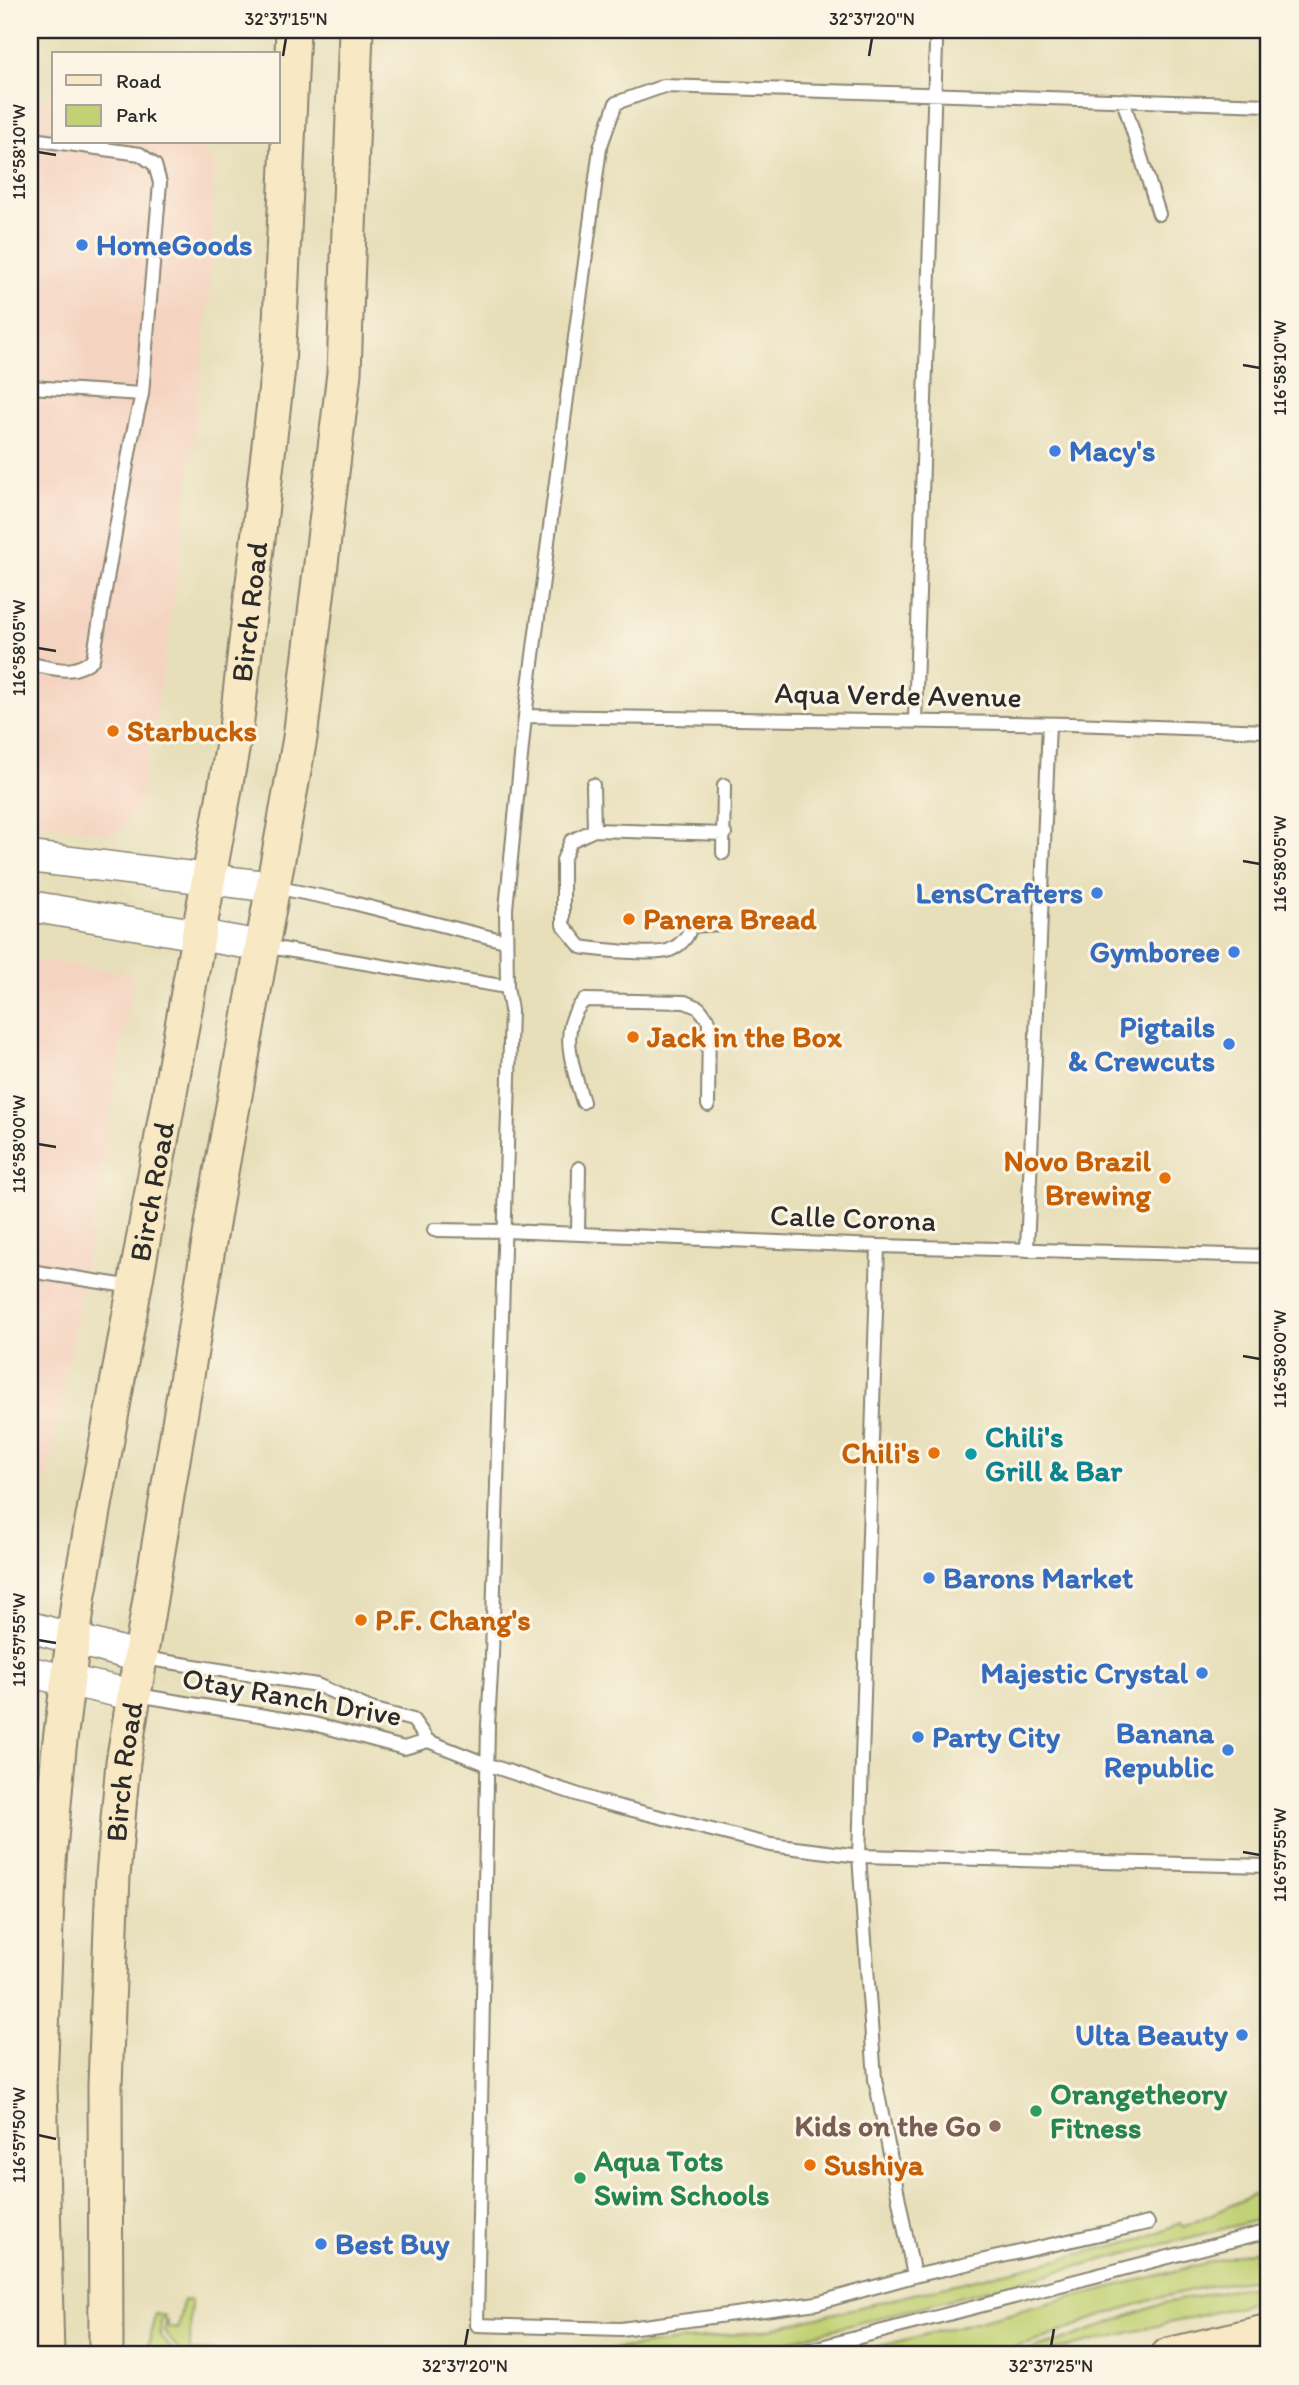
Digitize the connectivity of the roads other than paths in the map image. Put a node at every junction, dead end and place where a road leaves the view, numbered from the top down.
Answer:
1 (293, 30) edge
2 (356, 30) edge
3 (936, 44) dead end
4 (935, 94) junction
5 (1123, 100) junction
6 (1269, 105) edge
7 (30, 141) edge
8 (52, 142) edge
9 (69, 144) edge
10 (1160, 215) dead end
11 (30, 387) edge
12 (142, 394) junction
13 (30, 664) edge
14 (525, 716) junction
15 (915, 722) junction
16 (1049, 724) junction
17 (1269, 732) edge
18 (593, 785) dead end
19 (724, 785) dead end
20 (594, 830) junction
21 (724, 834) junction
22 (723, 853) dead end
23 (30, 857) edge
24 (209, 879) junction
25 (273, 887) junction
26 (30, 906) edge
27 (721, 924) dead end
28 (198, 934) junction
29 (505, 941) junction
30 (262, 946) junction
31 (507, 986) junction
32 (583, 1102) dead end
33 (708, 1105) dead end
34 (579, 1168) dead end
35 (434, 1230) dead end
36 (505, 1231) junction
37 (578, 1234) junction
38 (878, 1246) junction
39 (1027, 1250) junction
40 (1269, 1256) edge
41 (30, 1271) edge
42 (134, 1287) junction
43 (30, 1627) edge
44 (73, 1639) junction
45 (140, 1657) junction
46 (30, 1672) edge
47 (68, 1680) junction
48 (133, 1695) junction
49 (428, 1741) junction
50 (489, 1765) junction
51 (859, 1856) junction
52 (1269, 1866) edge
53 (1148, 2223) dead end
54 (1269, 2231) edge
55 (914, 2276) junction
56 (1269, 2331) edge
57 (47, 2355) edge
58 (106, 2355) edge
59 (790, 2355) edge
60 (1168, 2355) edge

1 - 24 main road, Birch Road
2 - 25 main road, Birch Road
3 - 4 lane
4 - 5 lane
4 - 14 lane
4 - 15 lane
5 - 6 lane
5 - 10 lane
7 - 8 lane
9 - 12 lane
11 - 12 lane
12 - 13 lane
14 - 15 lane, Aqua Verde Avenue
14 - 29 lane
15 - 16 lane, Aqua Verde Avenue
16 - 17 lane, Aqua Verde Avenue
16 - 39 lane
18 - 20 lane
19 - 21 lane
20 - 21 lane
20 - 27 lane
21 - 22 lane
23 - 24 street
24 - 25 street
24 - 28 main road, Birch Road
25 - 29 lane
25 - 30 main road, Birch Road
26 - 28 street
28 - 30 street
28 - 42 main road, Birch Road
29 - 31 lane
30 - 31 lane
30 - 45 main road, Birch Road
31 - 36 lane
32 - 33 lane
34 - 37 lane
35 - 36 lane, Calle Corona
36 - 37 lane, Calle Corona
36 - 50 lane
37 - 38 lane, Calle Corona
38 - 39 lane, Calle Corona
38 - 51 lane
39 - 40 lane, Calle Corona
41 - 42 lane
42 - 44 main road, Birch Road
43 - 44 street
44 - 45 street
44 - 47 main road, Birch Road
45 - 48 main road, Birch Road
45 - 49 lane, Otay Ranch Drive
46 - 47 street
47 - 48 street
47 - 57 main road, Birch Road
48 - 49 lane, Otay Ranch Drive
48 - 58 main road, Birch Road
49 - 50 lane
50 - 51 lane
50 - 55 lane
51 - 52 lane
51 - 55 lane
53 - 55 lane
54 - 59 lane
56 - 60 main road

